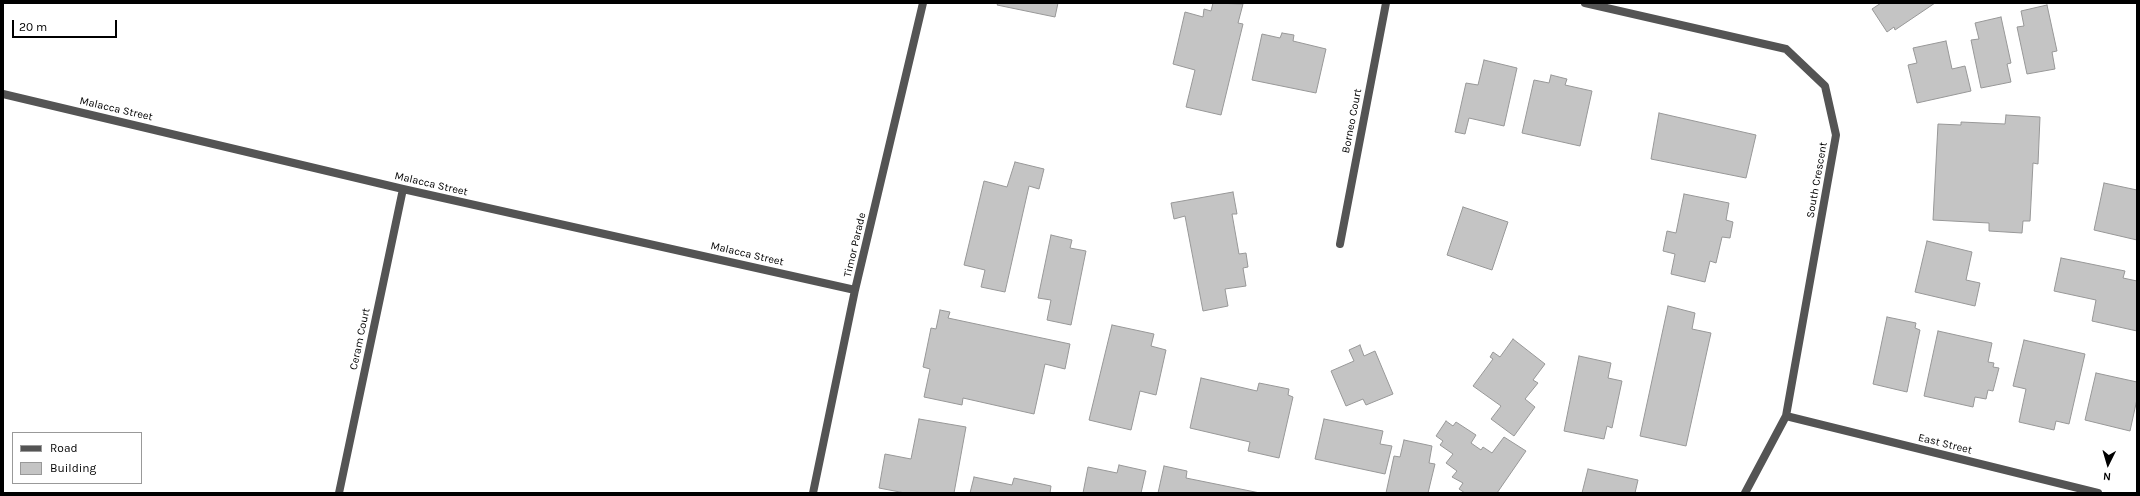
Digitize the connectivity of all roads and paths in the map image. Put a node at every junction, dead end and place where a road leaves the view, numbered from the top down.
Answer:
1 (923, 3) edge
2 (1386, 3) edge
3 (1586, 3) edge
4 (3, 94) edge
5 (403, 189) junction
6 (1340, 244) dead end
7 (855, 290) junction
8 (1786, 416) junction
9 (339, 493) edge
10 (813, 493) edge
11 (1745, 493) edge
12 (2098, 493) edge

1 - 7 street, Timor Parade
2 - 6 street, Borneo Court
3 - 8 street, South Crescent
4 - 5 street, Malacca Street
5 - 7 street, Malacca Street
5 - 9 street, Ceram Court
7 - 10 street, Timor Parade
8 - 11 street, South Crescent
8 - 12 street, East Street

